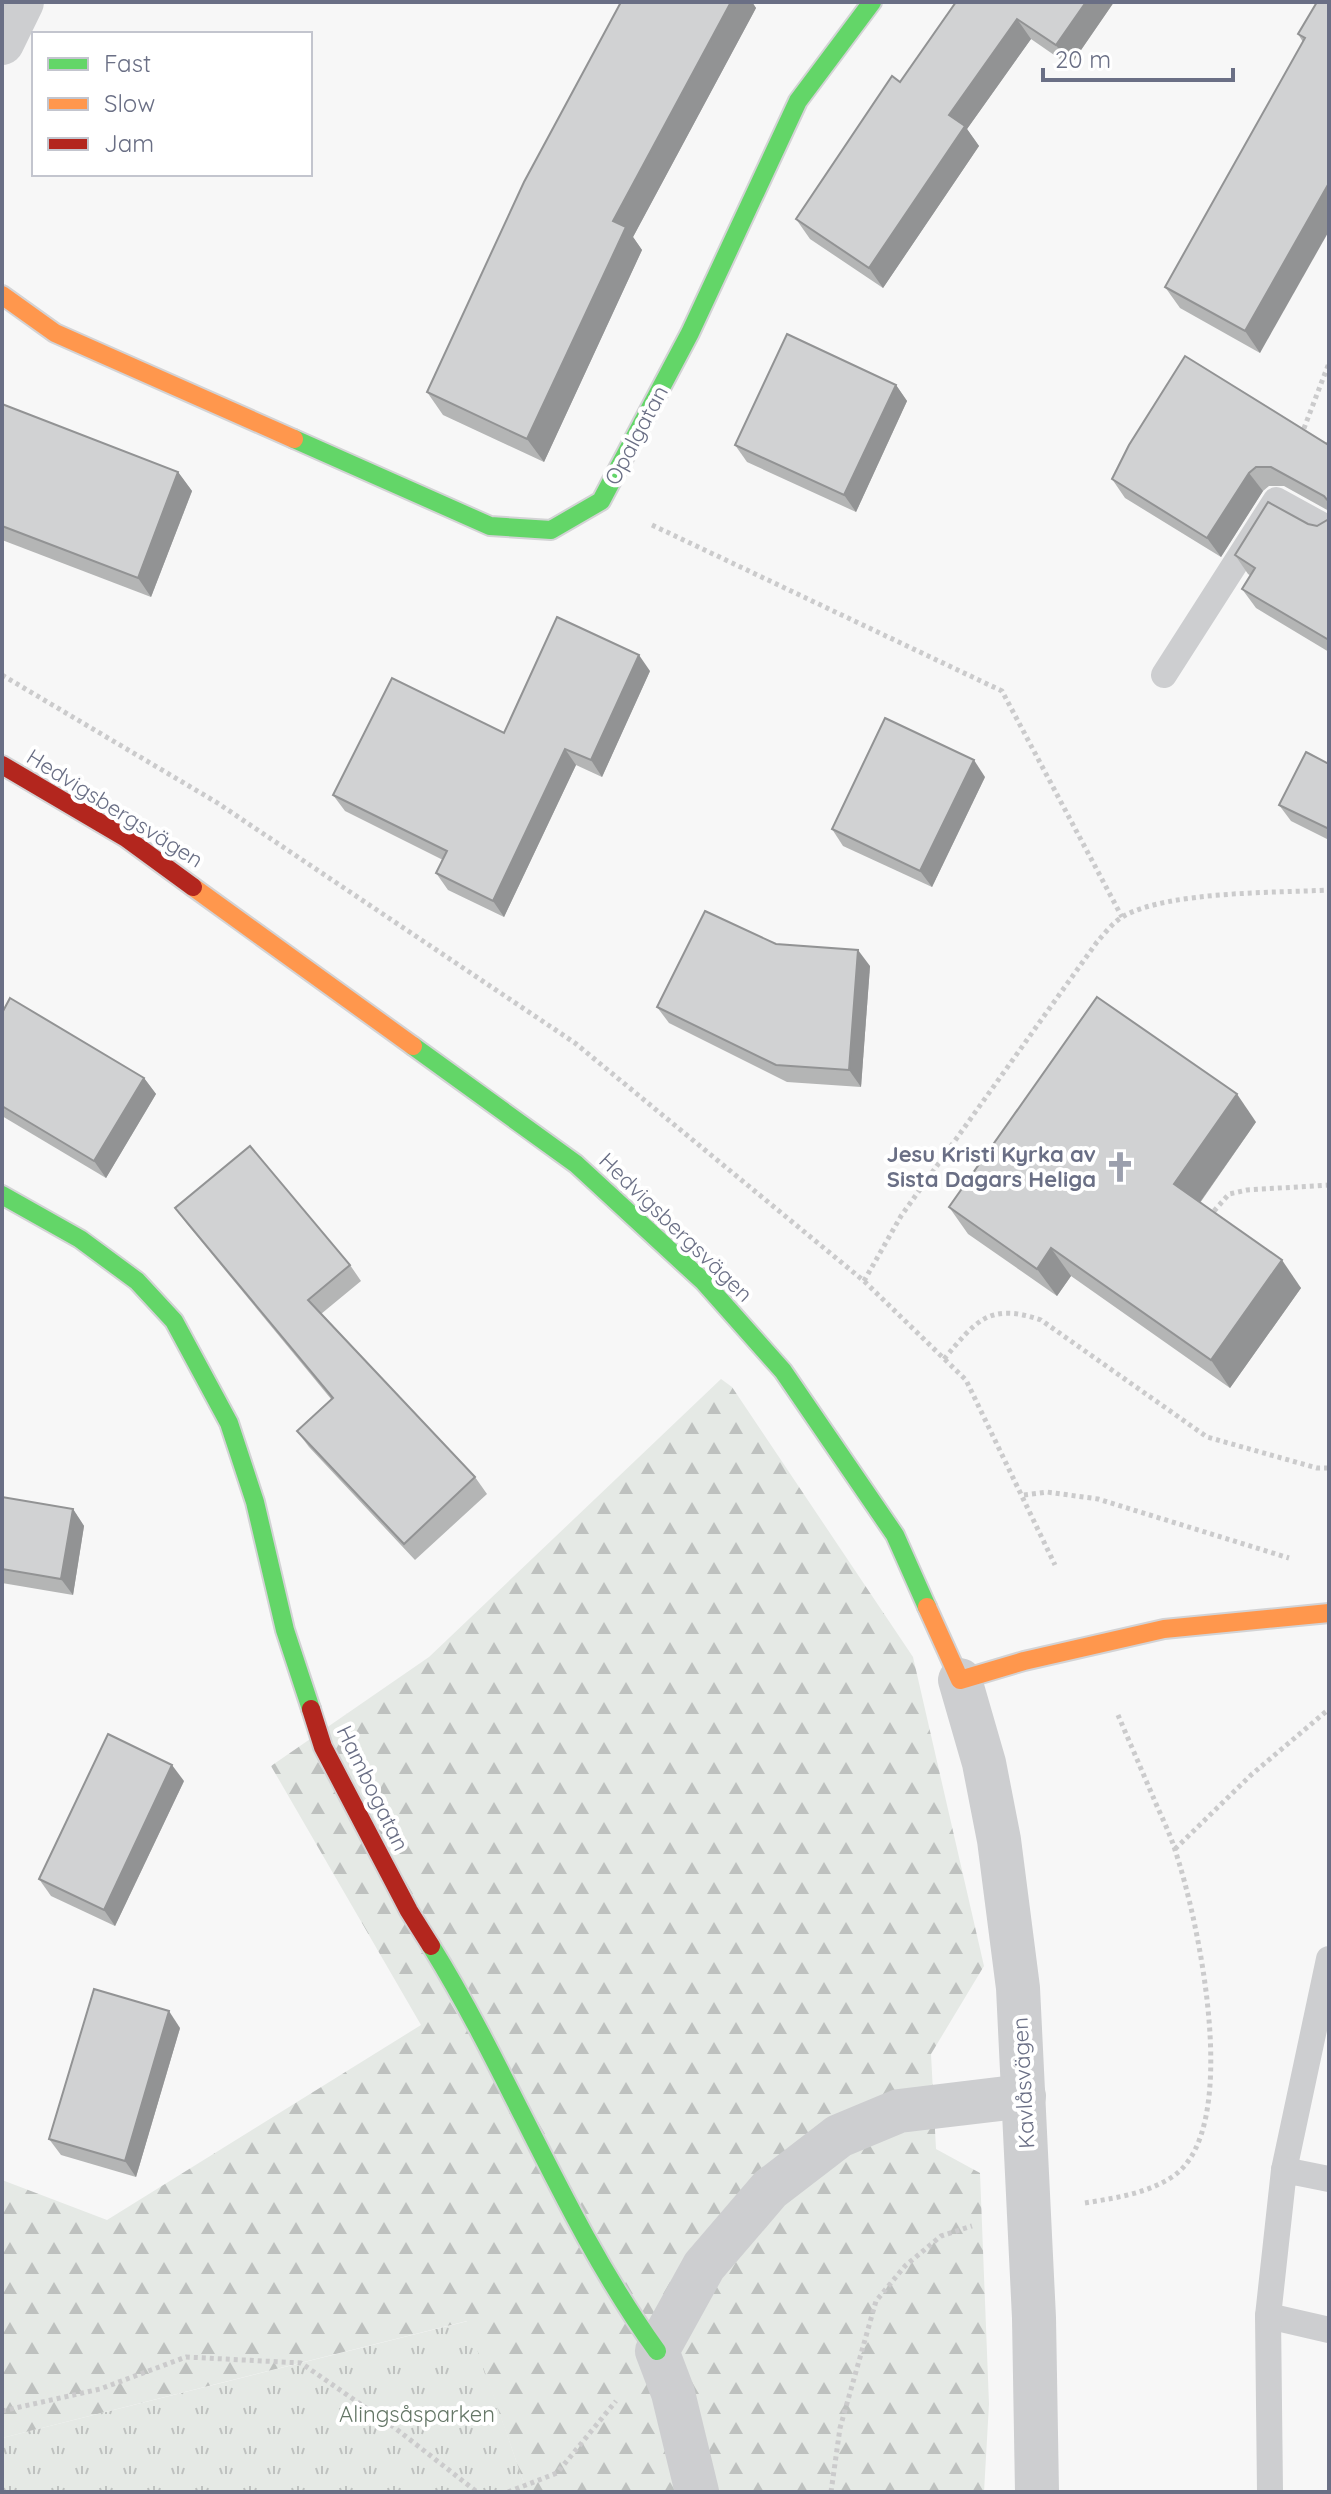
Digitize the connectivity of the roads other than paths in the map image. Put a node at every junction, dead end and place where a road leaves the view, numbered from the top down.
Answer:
1 (22, 2) edge
2 (872, 2) edge
3 (2, 43) edge
4 (2, 295) edge
5 (1329, 529) edge
6 (1164, 675) dead end
7 (2, 765) edge
8 (2, 1195) edge
9 (1329, 1613) edge
10 (960, 1680) junction
11 (1329, 1959) edge
12 (1024, 2096) junction
13 (1284, 2170) junction
14 (1329, 2179) edge
15 (1268, 2316) junction
16 (1329, 2330) edge
17 (657, 2351) junction
18 (697, 2492) edge
19 (1037, 2492) edge
20 (1270, 2492) edge

1 - 3 street
2 - 4 street, Opalgatan
5 - 6 lane
7 - 10 street, Hedvigsbergsvägen
8 - 17 street, Hambogatan
9 - 10 street
10 - 12 street, Kavlåsvägen
11 - 13 lane
12 - 17 street
12 - 19 street, Kavlåsvägen
13 - 14 lane
13 - 15 lane
15 - 16 lane
15 - 20 lane
17 - 18 street

